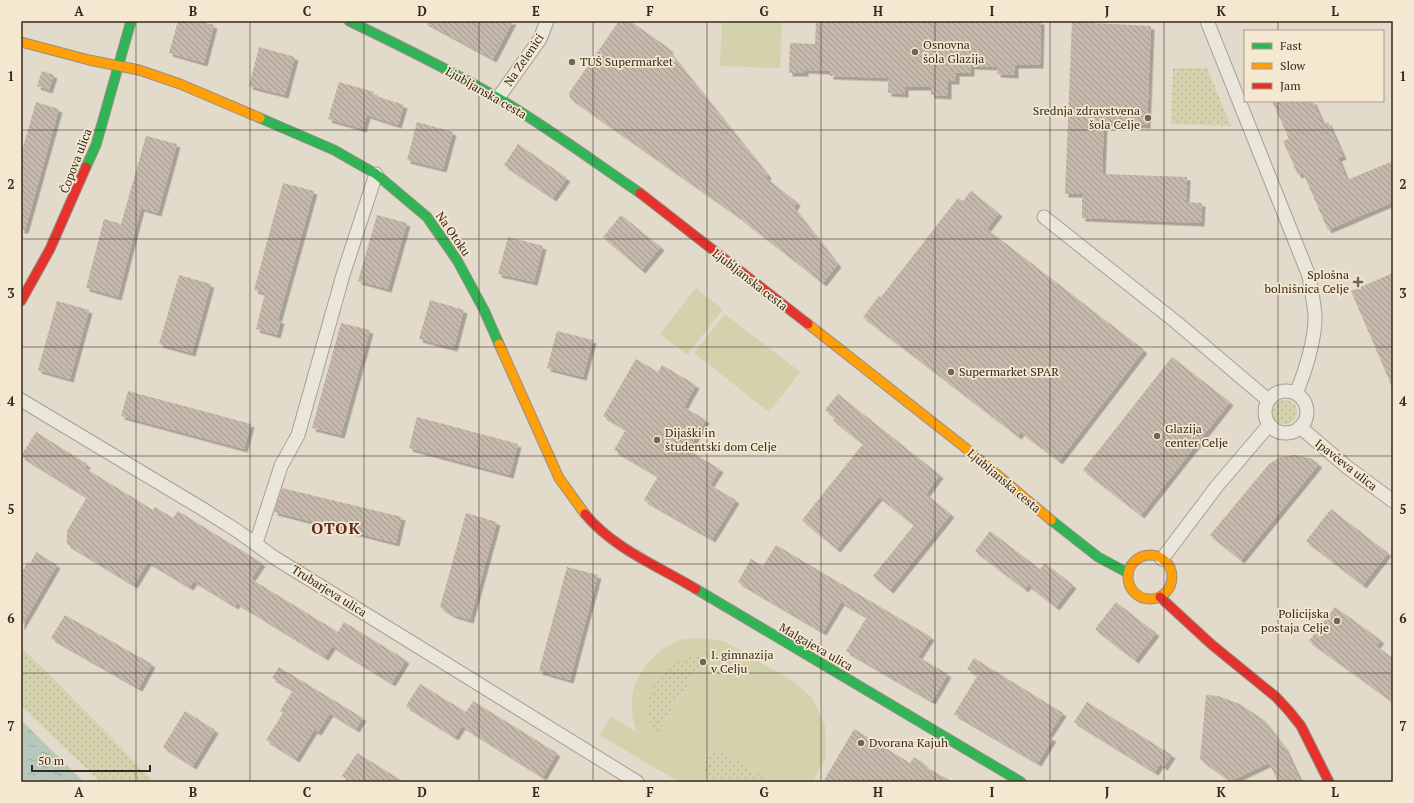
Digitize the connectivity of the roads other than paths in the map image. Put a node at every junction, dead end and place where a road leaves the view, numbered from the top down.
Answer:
1 (131, 21) edge
2 (349, 21) edge
3 (547, 21) edge
4 (1207, 21) edge
5 (21, 42) edge
6 (120, 65) junction
7 (498, 98) junction
8 (376, 174) junction
9 (1044, 217) dead end
10 (21, 301) edge
11 (1296, 393) junction
12 (21, 400) edge
13 (1268, 400) junction
14 (1269, 425) junction
15 (1300, 427) junction
16 (1393, 502) edge
17 (600, 530) joint
18 (256, 543) junction
19 (1162, 559) junction
20 (1128, 573) junction
21 (1160, 597) junction
22 (637, 782) edge
23 (1022, 782) edge
24 (1329, 782) edge

1 - 6 street, Čopova ulica
2 - 7 street, Ljubljanska cesta
3 - 7 street, Na Zelenici
4 - 11 street
5 - 6 street
6 - 8 street, Na Otoku
6 - 10 street, Čopova ulica
7 - 20 street, Ljubljanska cesta
8 - 17 street, Na Otoku
8 - 18 street
9 - 13 street
11 - 13 street
11 - 15 street
12 - 18 street, Trubarjeva ulica
13 - 14 street
14 - 15 street
14 - 19 street
15 - 16 street, Ipavčeva ulica
17 - 23 street, Malgajeva ulica
18 - 22 street, Trubarjeva ulica
19 - 20 street
19 - 21 street
20 - 21 street
21 - 24 street

